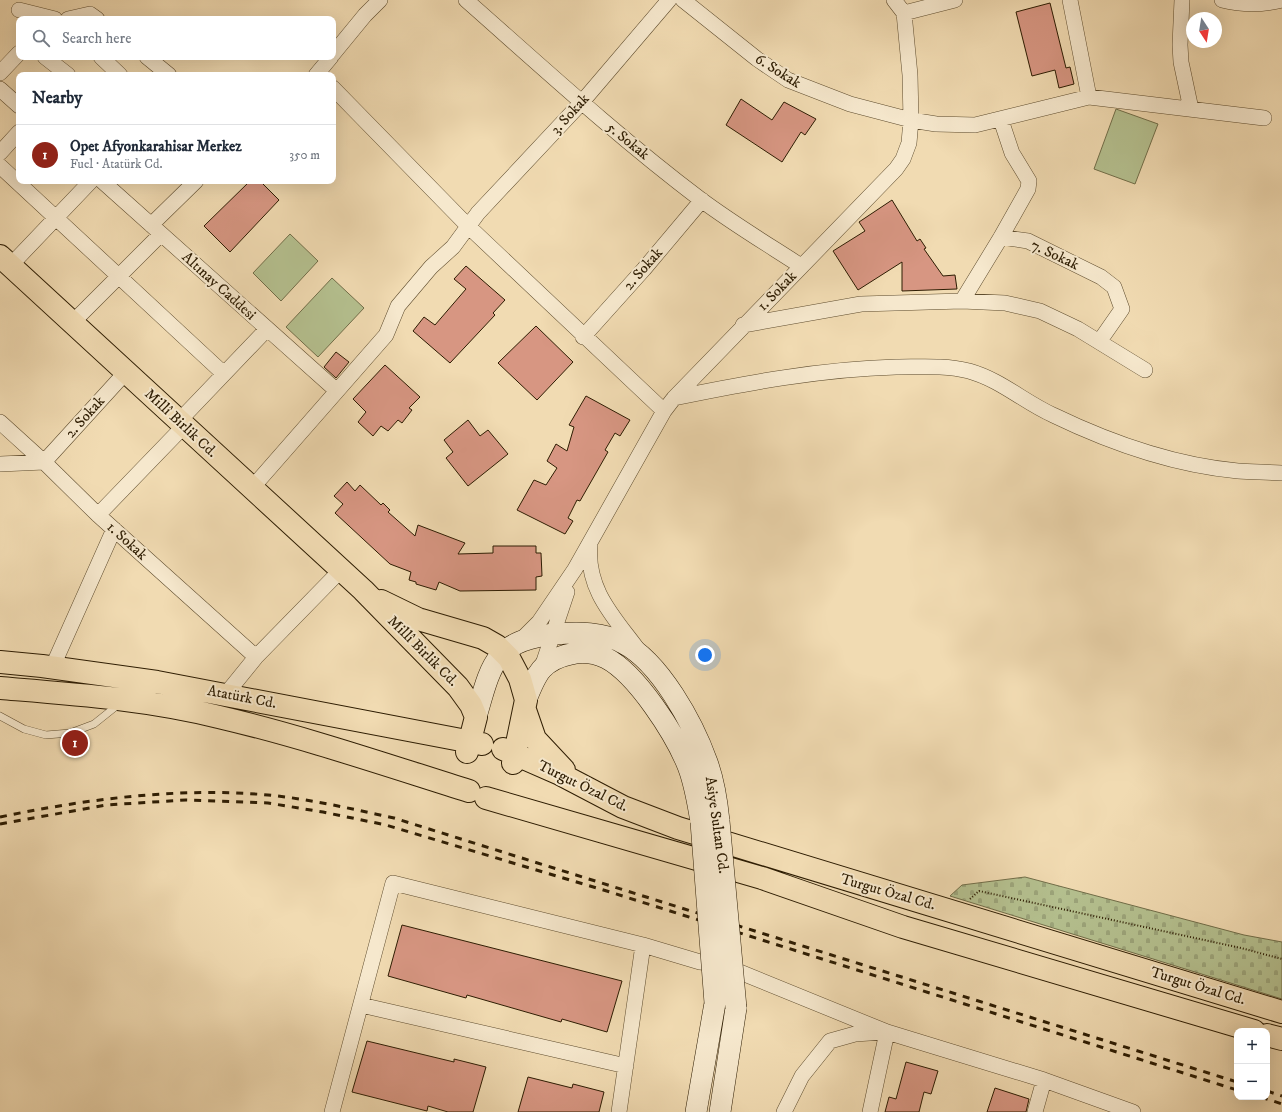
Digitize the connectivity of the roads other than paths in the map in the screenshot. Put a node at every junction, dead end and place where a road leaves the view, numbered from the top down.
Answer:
1 (380, 0) edge
2 (466, 0) edge
3 (669, 0) edge
4 (683, 0) edge
5 (894, 0) edge
6 (955, 0) edge
7 (1070, 0) edge
8 (1182, 0) edge
9 (1222, 0) edge
10 (1282, 0) edge
11 (18, 10) edge
12 (904, 13) junction
13 (43, 16) edge
14 (81, 16) edge
15 (93, 16) edge
16 (336, 51) edge
17 (16, 56) edge
18 (50, 60) edge
19 (104, 60) edge
20 (151, 60) edge
21 (329, 60) edge
22 (64, 72) edge
23 (117, 72) edge
24 (166, 72) edge
25 (320, 72) edge
26 (0, 73) edge
27 (0, 89) edge
28 (336, 91) edge
29 (1089, 97) junction
30 (582, 102) junction
31 (16, 103) edge
32 (1191, 109) junction
33 (1264, 118) dead end
34 (911, 120) junction
35 (1001, 120) junction
36 (16, 135) edge
37 (0, 153) edge
38 (0, 166) edge
39 (16, 181) edge
40 (19, 184) edge
41 (88, 184) edge
42 (105, 184) edge
43 (194, 184) edge
44 (702, 200) junction
45 (56, 218) junction
46 (468, 226) junction
47 (156, 229) junction
48 (1001, 237) junction
49 (5, 261) edge
50 (801, 266) junction
51 (119, 276) junction
52 (962, 301) junction
53 (72, 323) junction
54 (743, 325) junction
55 (267, 329) junction
56 (583, 337) junction
57 (1099, 342) junction
58 (1145, 370) dead end
59 (126, 372) junction
60 (224, 374) junction
61 (337, 391) junction
62 (674, 398) junction
63 (664, 411) junction
64 (0, 422) edge
65 (182, 423) junction
66 (44, 462) junction
67 (0, 464) edge
68 (1282, 473) edge
69 (252, 488) junction
70 (98, 515) junction
71 (114, 529) junction
72 (590, 542) junction
73 (341, 570) junction
74 (363, 590) junction
75 (549, 639) junction
76 (511, 647) junction
77 (642, 656) junction
78 (256, 657) junction
79 (0, 662) edge
80 (52, 668) junction
81 (0, 688) edge
82 (226, 694) junction
83 (124, 700) junction
84 (525, 705) junction
85 (0, 716) edge
86 (476, 717) junction
87 (473, 746) junction
88 (510, 766) junction
89 (578, 783) junction
90 (478, 794) junction
91 (710, 821) junction
92 (643, 945) junction
93 (361, 1005) junction
94 (1282, 1012) edge
95 (1244, 1028) edge
96 (887, 1032) junction
97 (1270, 1036) edge
98 (1282, 1039) edge
99 (626, 1066) junction
100 (1044, 1080) junction
101 (332, 1112) edge
102 (619, 1112) edge
103 (696, 1112) edge
104 (720, 1112) edge
105 (784, 1112) edge
106 (870, 1112) edge
107 (1035, 1112) edge
108 (1133, 1112) edge

1 - 16 street
2 - 30 street, 5. Sokak
3 - 30 street, 3. Sokak
4 - 34 street, 6. Sokak
5 - 12 street
6 - 12 street
7 - 29 street
8 - 32 street
9 - 10 street
11 - 13 street
12 - 34 street, 1. Sokak
14 - 15 street
17 - 26 street
18 - 22 street
19 - 23 street
20 - 24 street
21 - 25 street
27 - 31 street
28 - 46 street
29 - 32 street
29 - 35 street, 6. Sokak
30 - 44 street, 5. Sokak
30 - 46 street, 3. Sokak
32 - 33 street
34 - 35 street, 6. Sokak
34 - 50 street, 1. Sokak
35 - 48 street
36 - 37 street
38 - 39 street
40 - 45 street
41 - 45 street
42 - 47 street, Altınay Caddesi
43 - 47 street
44 - 50 street, 5. Sokak
44 - 56 street, 2. Sokak
45 - 49 street
45 - 51 street
46 - 56 street
46 - 61 street, 3. Sokak
47 - 51 street
47 - 55 street, Altınay Caddesi
48 - 52 street
48 - 57 street, 7. Sokak
49 - 53 main road, Millî Birlik Cd.
50 - 54 street, 1. Sokak
51 - 53 street
51 - 60 street
52 - 54 street
52 - 57 street
53 - 59 main road, Millî Birlik Cd.
54 - 62 street, 1. Sokak
55 - 60 street
55 - 61 street, Altınay Caddesi
56 - 63 street
57 - 58 street
59 - 65 main road, Millî Birlik Cd.
59 - 66 street, 2. Sokak
60 - 65 street
61 - 69 street, 3. Sokak
62 - 63 street, 1. Sokak
62 - 68 street
63 - 72 street, 1. Sokak
64 - 66 street, 1. Sokak
65 - 69 main road, Millî Birlik Cd.
65 - 70 street
66 - 67 street
66 - 70 street, 1. Sokak
69 - 73 main road, Millî Birlik Cd.
70 - 71 street, 1. Sokak
71 - 78 street, 1. Sokak
71 - 80 street
72 - 75 street, 1. Sokak
72 - 77 street
73 - 74 main road, Millî Birlik Cd.
73 - 78 street
74 - 76 main road, Millî Birlik Cd.
74 - 86 main road, Millî Birlik Cd.
75 - 76 main road, Asiye Sultan Cd.
75 - 77 main road, Asiye Sultan Cd.
75 - 84 main road, Asiye Sultan Cd.
75 - 91 main road, Asiye Sultan Cd.
76 - 84 main road
76 - 86 main road
77 - 91 main road, Asiye Sultan Cd.
78 - 82 street
79 - 80 main road, Atatürk Cd.
80 - 82 main road, Atatürk Cd.
81 - 83 main road, Atatürk Cd.
82 - 87 main road, Atatürk Cd.
83 - 85 lane
83 - 90 main road, Atatürk Cd.
84 - 88 main road
84 - 89 main road
86 - 87 main road
87 - 88 main road
87 - 90 main road
88 - 89 main road, Turgut Özal Cd.
88 - 90 main road
89 - 94 main road, Turgut Özal Cd.
90 - 95 main road, Turgut Özal Cd.
91 - 103 main road, Asiye Sultan Cd., bridge
91 - 104 main road, Asiye Sultan Cd., bridge
92 - 93 street
92 - 96 street
92 - 99 street
93 - 99 street
93 - 101 street
96 - 100 street
96 - 105 street
96 - 106 street
97 - 98 main road
99 - 102 street
100 - 107 street
100 - 108 street

